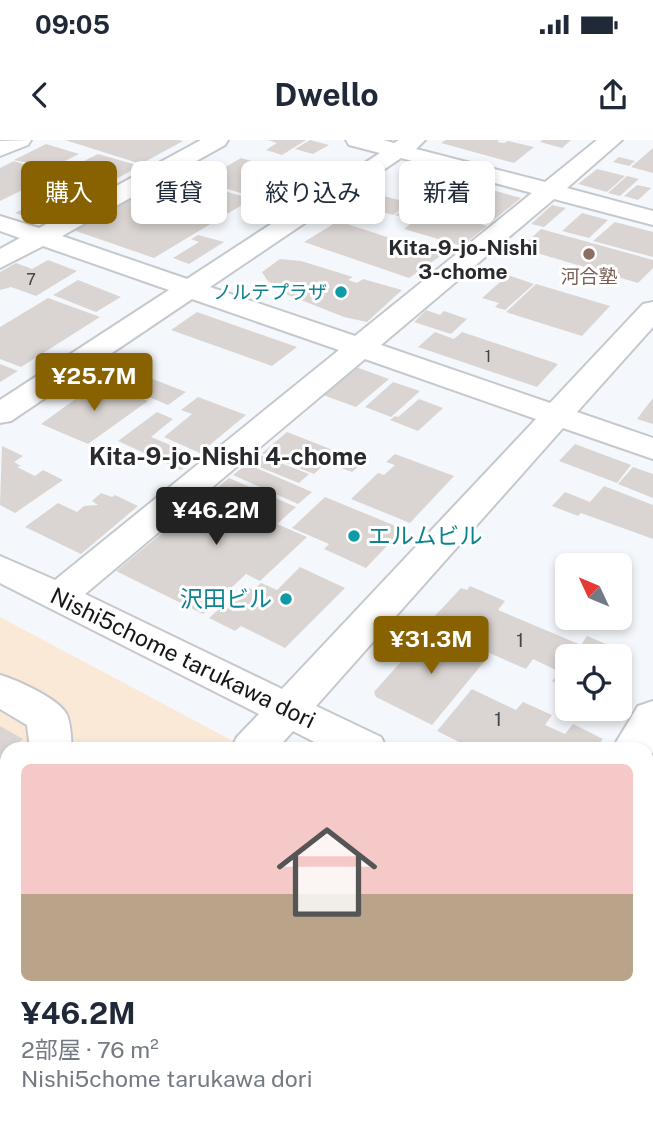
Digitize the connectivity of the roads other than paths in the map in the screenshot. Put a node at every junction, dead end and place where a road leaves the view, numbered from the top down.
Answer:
1 (20, 140) edge
2 (217, 140) edge
3 (357, 140) edge
4 (611, 140) edge
5 (406, 145) edge
6 (0, 149) edge
7 (550, 191) junction
8 (653, 218) edge
9 (0, 223) edge
10 (41, 237) junction
11 (0, 260) edge
12 (189, 289) junction
13 (653, 310) edge
14 (360, 348) junction
15 (0, 414) edge
16 (557, 416) junction
17 (653, 449) edge
18 (0, 568) edge
19 (58, 597) junction
20 (0, 690) edge
21 (290, 710) junction
22 (653, 717) edge
23 (48, 742) edge
24 (259, 742) edge
25 (352, 742) edge
26 (637, 742) edge

1 - 6 street
2 - 10 street
3 - 5 street
4 - 7 street
5 - 7 street
5 - 12 street
7 - 8 street
7 - 14 street
9 - 10 street
10 - 11 street
10 - 12 street
12 - 14 street
12 - 15 street
13 - 16 street
14 - 16 street
14 - 19 street
16 - 17 street
16 - 21 street
18 - 19 street, Nishi5chome tarukawa dori
19 - 21 street, Nishi5chome tarukawa dori
20 - 23 street
21 - 24 street
21 - 25 street, Nishi5chome tarukawa dori
22 - 26 street

